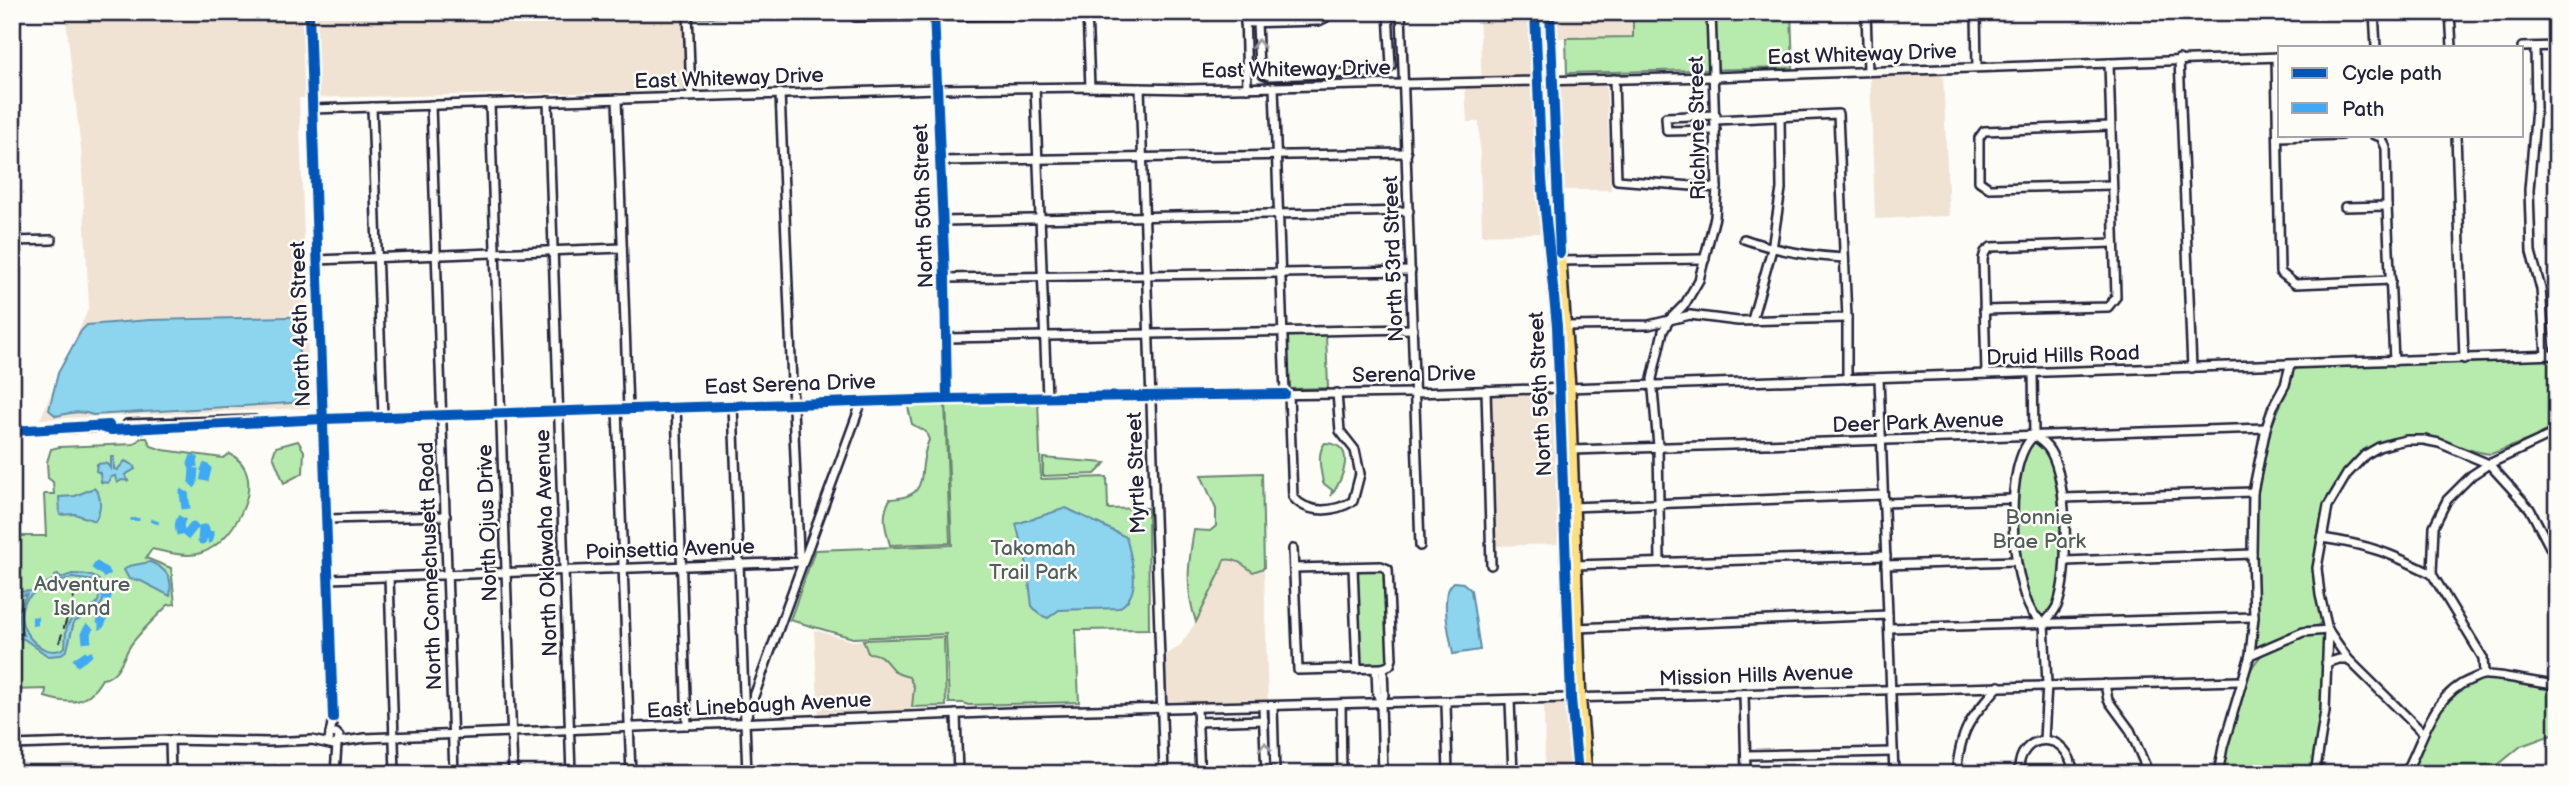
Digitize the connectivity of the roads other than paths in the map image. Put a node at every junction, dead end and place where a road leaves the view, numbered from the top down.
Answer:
1 (309, 12) edge
2 (688, 12) edge
3 (1245, 12) edge
4 (1325, 12) edge
5 (1388, 12) edge
6 (1401, 12) edge
7 (1711, 12) edge
8 (1866, 12) edge
9 (1976, 12) edge
10 (2374, 12) edge
11 (2450, 12) edge
12 (1087, 13) edge
13 (934, 14) edge
14 (1550, 14) edge
15 (855, 17) dead end
16 (1535, 19) edge
17 (1245, 23) junction
18 (1257, 23) junction
19 (1550, 27) junction
20 (2376, 46) edge
21 (2452, 46) edge
22 (2557, 46) edge
23 (2524, 47) edge
24 (2535, 47) junction
25 (2278, 57) edge
26 (2179, 60) junction
27 (2109, 62) junction
28 (1977, 67) junction
29 (1868, 71) junction
30 (1713, 77) junction
31 (1614, 79) junction
32 (1537, 80) junction
33 (1552, 80) junction
34 (1404, 83) junction
35 (1035, 87) junction
36 (1090, 87) junction
37 (1274, 87) junction
38 (1140, 88) junction
39 (1247, 88) junction
40 (938, 89) junction
41 (780, 93) junction
42 (691, 96) junction
43 (617, 99) junction
44 (548, 101) junction
45 (490, 103) junction
46 (431, 105) junction
47 (372, 107) junction
48 (312, 109) junction
49 (1716, 117) junction
50 (1780, 118) junction
51 (2109, 126) junction
52 (1716, 130) junction
53 (2310, 136) edge
54 (2378, 136) edge
55 (2456, 136) edge
56 (2278, 137) junction
57 (1407, 153) junction
58 (1540, 154) junction
59 (1555, 154) junction
60 (1276, 156) junction
61 (1143, 157) junction
62 (1038, 159) junction
63 (940, 161) junction
64 (2112, 185) junction
65 (1717, 188) junction
66 (2386, 206) junction
67 (2345, 207) dead end
68 (1409, 211) junction
69 (1278, 215) junction
70 (1145, 217) junction
71 (1040, 218) junction
72 (943, 221) junction
73 (1744, 239) dead end
74 (52, 240) dead end
75 (12, 241) edge
76 (2114, 243) junction
77 (622, 248) junction
78 (1772, 249) junction
79 (554, 251) junction
80 (495, 253) junction
81 (436, 256) junction
82 (377, 258) junction
83 (1844, 258) junction
84 (1705, 259) junction
85 (317, 260) junction
86 (1550, 261) junction
87 (1561, 261) junction
88 (1411, 271) junction
89 (1280, 273) junction
90 (1147, 275) junction
91 (1043, 276) junction
92 (945, 278) junction
93 (2391, 280) junction
94 (1984, 310) junction
95 (1847, 318) junction
96 (1670, 320) junction
97 (1752, 320) junction
98 (1562, 326) junction
99 (1413, 329) junction
100 (1282, 332) junction
101 (1150, 334) junction
102 (1045, 336) junction
103 (946, 338) junction
104 (2546, 355) junction
105 (2557, 355) edge
106 (2465, 359) junction
107 (2394, 361) junction
108 (2290, 365) junction
109 (2192, 368) junction
110 (2033, 373) junction
111 (1986, 374) junction
112 (1879, 378) junction
113 (1847, 379) junction
114 (1653, 386) junction
115 (1565, 387) junction
116 (1486, 390) junction
117 (1259, 393) joint
118 (1337, 393) junction
119 (1415, 393) junction
120 (1287, 394) junction
121 (1152, 395) junction
122 (1047, 397) junction
123 (947, 399) junction
124 (862, 401) junction
125 (792, 404) junction
126 (733, 405) junction
127 (676, 407) junction
128 (617, 409) junction
129 (628, 409) junction
130 (559, 411) junction
131 (501, 413) junction
132 (442, 415) junction
133 (383, 417) junction
134 (323, 419) junction
135 (2266, 428) junction
136 (12, 431) edge
137 (2557, 432) edge
138 (2034, 436) junction
139 (1881, 441) junction
140 (1657, 446) junction
141 (1572, 450) junction
142 (2488, 464) junction
143 (2253, 492) junction
144 (2063, 498) junction
145 (1883, 499) junction
146 (2013, 499) junction
147 (1658, 504) junction
148 (1569, 507) junction
149 (446, 516) junction
150 (327, 519) junction
151 (2322, 538) junction
152 (1420, 546) dead end
153 (1293, 549) dead end
154 (2554, 550) edge
155 (2252, 554) junction
156 (1886, 556) junction
157 (2016, 561) junction
158 (2065, 561) junction
159 (803, 562) junction
160 (1660, 562) junction
161 (738, 564) junction
162 (680, 565) junction
163 (1491, 565) dead end
164 (1571, 565) junction
165 (1886, 565) junction
166 (1353, 567) junction
167 (623, 568) junction
168 (1294, 568) junction
169 (565, 570) junction
170 (506, 573) junction
171 (2432, 574) junction
172 (447, 575) junction
173 (389, 577) junction
174 (329, 579) junction
175 (2557, 581) edge
176 (1888, 615) junction
177 (2254, 617) junction
178 (2044, 623) junction
179 (1573, 628) junction
180 (1889, 628) junction
181 (2328, 630) junction
182 (2250, 655) junction
183 (2348, 659) junction
184 (2326, 663) junction
185 (1380, 668) junction
186 (1357, 669) junction
187 (2484, 674) junction
188 (2241, 681) junction
189 (2047, 684) junction
190 (2105, 684) junction
191 (2557, 685) edge
192 (1999, 686) junction
193 (1892, 689) junction
194 (1744, 694) junction
195 (1576, 698) junction
196 (1510, 701) junction
197 (1446, 703) junction
198 (1341, 704) junction
199 (1381, 704) junction
200 (1273, 706) junction
201 (1263, 707) junction
202 (1197, 708) junction
203 (1161, 709) junction
204 (956, 714) junction
205 (1264, 720) junction
206 (744, 722) junction
207 (1197, 722) junction
208 (687, 725) junction
209 (629, 728) junction
210 (570, 730) junction
211 (2422, 732) junction
212 (511, 733) junction
213 (453, 734) junction
214 (394, 737) junction
215 (334, 739) junction
216 (170, 740) junction
217 (2044, 740) junction
218 (12, 745) edge
219 (1893, 752) junction
220 (1746, 755) junction
221 (171, 774) edge
222 (335, 774) edge
223 (395, 774) edge
224 (454, 774) edge
225 (513, 774) edge
226 (571, 774) edge
227 (631, 774) edge
228 (747, 774) edge
229 (958, 774) edge
230 (1164, 774) edge
231 (1200, 774) edge
232 (1266, 774) edge
233 (1275, 774) edge
234 (1342, 774) edge
235 (1383, 774) edge
236 (1448, 774) edge
237 (1513, 774) edge
238 (1578, 774) edge
239 (1587, 774) edge
240 (1746, 774) edge
241 (1894, 774) edge
242 (1956, 774) edge
243 (2019, 774) edge
244 (2073, 774) edge
245 (2149, 774) edge
246 (2218, 774) edge
247 (2315, 774) edge
248 (2405, 774) edge

1 - 48 street, North 46th Street
2 - 42 street
3 - 17 street
4 - 18 street
5 -> 18 street
6 - 34 street, North 53rd Street
7 - 30 street, Richlyne Street
8 - 29 street
9 - 28 street
10 - 20 street
11 - 21 street
12 - 13 street
12 - 36 street
13 - 15 street
13 - 40 street, North 50th Street
14 - 16 main road
14 - 19 main road, North 56th Street
16 - 19 main road
16 - 32 main road, North 56th Street
17 - 18 street
17 - 39 street
19 - 33 main road, North 56th Street
22 - 24 street
23 - 24 street
24 - 104 street
25 - 26 street, East Whiteway Drive
25 - 56 street
26 - 27 street, East Whiteway Drive
26 - 109 street
27 - 28 street, East Whiteway Drive
27 - 51 street
28 - 29 street, East Whiteway Drive
29 - 30 street, East Whiteway Drive
30 - 31 street, East Whiteway Drive
30 - 49 street, Richlyne Street
31 - 33 street, East Whiteway Drive
31 - 65 street
32 - 33 street, East Whiteway Drive
32 - 34 street, East Whiteway Drive
32 - 58 main road, North 56th Street
33 - 59 main road, North 56th Street
34 - 37 street, East Whiteway Drive
34 - 57 street, North 53rd Street
35 - 36 street, East Whiteway Drive
35 - 40 street, East Whiteway Drive
35 - 62 street
36 - 38 street, East Whiteway Drive
37 - 39 street, East Whiteway Drive
37 - 60 street
38 - 39 street, East Whiteway Drive
38 - 61 street, Myrtle Street
40 - 41 street, East Whiteway Drive
40 - 63 street, North 50th Street
41 - 42 street, East Whiteway Drive
41 - 125 street
42 - 43 street, East Whiteway Drive
43 - 44 street, East Whiteway Drive
43 - 77 street
44 - 45 street, East Whiteway Drive
44 - 79 street, North Oklawaha Avenue
45 - 46 street, East Whiteway Drive
45 - 80 street, North Ojus Drive
46 - 47 street, East Whiteway Drive
46 - 81 street, North Connechusett Road
47 - 48 street, East Whiteway Drive
47 - 82 street
48 - 85 street, North 46th Street
49 - 50 street
49 - 52 street, Richlyne Street
49 - 52 street
50 - 78 street
50 - 83 street
51 - 64 street
51 - 64 street
52 - 65 street, Richlyne Street
53 - 56 street
54 - 66 street
55 - 106 street
56 - 93 street
57 - 60 street
57 - 68 street, North 53rd Street
58 - 59 main road
58 - 86 main road, North 56th Street
59 - 87 main road, North 56th Street
60 - 61 street
60 - 69 street
61 - 62 street
61 - 70 street, Myrtle Street
62 - 63 street
62 - 71 street
63 - 72 street, North 50th Street
64 - 76 street
65 - 84 street, Richlyne Street
66 - 67 street
66 - 93 street
68 - 69 street
68 - 88 street, North 53rd Street
69 - 70 street
69 - 89 street
70 - 71 street
70 - 90 street, Myrtle Street
71 - 72 street
71 - 91 street
72 - 92 street, North 50th Street
73 - 78 street
74 - 75 street
76 - 94 street
76 - 94 street
77 - 79 street
77 - 129 street
78 - 83 street
78 - 97 street
79 - 80 street
79 - 130 street, North Oklawaha Avenue
80 - 81 street
80 - 131 street, North Ojus Drive
81 - 82 street
81 - 132 street, North Connechusett Road
82 - 85 street
82 - 133 street
83 - 95 street
84 - 87 street
84 - 96 street, Richlyne Street
85 - 134 street, North 46th Street
86 - 87 street
86 - 98 main road, North 56th Street
87 - 98 main road, North 56th Street
88 - 89 street
88 - 99 street, North 53rd Street
89 - 90 street
89 - 100 street
90 - 91 street
90 - 101 street, Myrtle Street
91 - 92 street
91 - 102 street
92 - 103 street, North 50th Street
93 - 107 street
94 - 111 street
95 - 97 street
95 - 113 street
96 - 97 street
96 - 98 street
96 - 114 street, Richlyne Street
98 - 115 main road, North 56th Street
99 - 100 street
99 - 119 street, North 53rd Street
100 - 101 street
100 - 120 street
101 - 102 street
101 - 121 street, Myrtle Street
102 - 103 street
102 - 122 street
103 - 123 street, North 50th Street
104 - 105 street, Druid Hills Road
104 - 106 street, Druid Hills Road
106 - 107 street, Druid Hills Road
107 - 108 street, Druid Hills Road
108 - 109 street, Druid Hills Road
108 - 135 street
109 - 110 street, Druid Hills Road
110 - 111 street, Druid Hills Road
110 - 138 street
111 - 112 street, Druid Hills Road
112 - 113 street, Druid Hills Road
112 - 139 street
113 - 114 street, Druid Hills Road
114 - 115 street, Druid Hills Road
114 - 140 street, Richlyne Street
115 - 116 street, Serena Drive
115 - 141 main road, North 56th Street
115 - 148 main road, North 56th Street
116 - 119 street, Serena Drive
116 - 163 street
117 - 120 street, Serena Drive
117 - 121 street, East Serena Drive
118 - 119 street, Serena Drive
118 - 120 street, Serena Drive
118 - 120 street
119 - 152 street, North 53rd Street
121 - 122 street, East Serena Drive
121 - 203 street, Myrtle Street
122 - 123 street, East Serena Drive
123 - 124 street, East Serena Drive
124 - 125 street, East Serena Drive
124 - 159 street
125 - 126 street, East Serena Drive
125 - 159 street
126 - 127 street, East Serena Drive
126 - 161 street
127 - 129 street, East Serena Drive
127 - 162 street
128 - 129 street, East Serena Drive
128 - 130 street, East Serena Drive
128 - 167 street
130 - 131 street, East Serena Drive
130 - 169 street, North Oklawaha Avenue
131 - 132 street, East Serena Drive
131 - 170 street, North Ojus Drive
132 - 133 street, East Serena Drive
132 - 149 street, North Connechusett Road
133 - 134 street, East Serena Drive
134 - 136 street, East Serena Drive
134 - 150 street, North 46th Street
135 - 138 street, Deer Park Avenue
135 - 143 street
137 - 142 street
138 - 139 street, Deer Park Avenue
138 - 144 street
138 - 146 street
139 - 140 street, Deer Park Avenue
139 - 145 street
140 - 141 street, Deer Park Avenue
140 - 147 street, Richlyne Street
141 - 148 main road, North 56th Street
142 - 151 street
142 - 154 street
142 - 171 street
143 - 144 street
143 - 155 street
144 - 158 street
145 - 146 street
145 - 147 street
145 - 156 street
146 - 157 street
147 - 148 street
147 - 160 street, Richlyne Street
148 - 164 main road, North 56th Street
149 - 150 street
149 - 172 street, North Connechusett Road
150 - 174 street, North 46th Street
151 - 171 street
151 - 181 street
153 - 168 street
154 - 175 street
155 - 158 street
155 - 177 street
156 - 160 street
156 - 165 street
157 - 165 street
157 - 178 street
158 - 178 street
159 - 161 street, Poinsettia Avenue
159 - 206 street
160 - 164 street
161 - 162 street, Poinsettia Avenue
161 - 206 street
162 - 167 street, Poinsettia Avenue
162 - 208 street
164 - 179 main road, North 56th Street
165 - 176 street
166 - 168 street
166 - 185 street
166 - 186 street
167 - 169 street, Poinsettia Avenue
167 - 209 street
168 - 186 street
169 - 170 street, Poinsettia Avenue
169 - 210 street, North Oklawaha Avenue
170 - 172 street, Poinsettia Avenue
170 - 212 street, North Ojus Drive
171 - 187 street
172 - 173 street, Poinsettia Avenue
172 - 213 street, North Connechusett Road
173 - 174 street, Poinsettia Avenue
173 - 214 street
174 - 215 street, North 46th Street
176 - 179 street
176 - 180 street
177 - 178 street
177 - 182 street
178 - 180 street
178 - 189 street
179 - 195 main road, North 56th Street
180 - 193 street
181 - 182 street
181 - 183 street
181 - 184 street
182 - 188 street
183 - 184 street
183 - 211 street
184 - 247 street
185 - 186 street
185 - 199 street
187 - 191 street
187 - 211 street
188 - 190 street, Mission Hills Avenue
188 - 246 street
189 - 190 street, Mission Hills Avenue
189 - 192 street, Mission Hills Avenue
189 - 217 street
190 - 245 street
192 - 193 street, Mission Hills Avenue
192 - 242 street
193 - 194 street, Mission Hills Avenue
193 - 219 street
194 - 195 street, Mission Hills Avenue
194 - 220 street
195 - 196 street, Mission Hills Avenue
195 - 238 main road, North 56th Street
195 - 239 main road, North 56th Street
196 - 197 street, Mission Hills Avenue
196 - 237 street
197 - 199 street, Mission Hills Avenue
197 - 236 street
198 - 199 street, Mission Hills Avenue
198 - 200 street, Mission Hills Avenue
198 - 234 street
199 - 235 street
200 - 201 street, Mission Hills Avenue
200 - 233 street
201 - 202 street, Mission Hills Avenue
201 - 205 street
202 - 203 street, East Linebaugh Avenue
202 - 207 street
203 - 204 street, East Linebaugh Avenue
203 - 230 street, Myrtle Street
204 - 206 street, East Linebaugh Avenue
204 - 229 street
205 - 207 street
232 -> 205 street
206 - 208 street, East Linebaugh Avenue
206 - 228 street
207 - 231 street
208 - 209 street, East Linebaugh Avenue
209 - 210 street, East Linebaugh Avenue
209 - 227 street
210 - 212 street, East Linebaugh Avenue
210 - 226 street, North Oklawaha Avenue
211 - 248 street
212 - 213 street, East Linebaugh Avenue
212 - 225 street, North Ojus Drive
213 - 214 street, East Linebaugh Avenue
213 - 224 street, North Connechusett Road
214 - 215 street, East Linebaugh Avenue
214 - 223 street
215 - 216 street, East Linebaugh Avenue
215 - 222 street, North 46th Street
216 - 218 street, East Linebaugh Avenue
216 - 221 street
217 - 243 street
217 - 244 street
219 - 220 street
219 - 241 street
220 - 240 street

